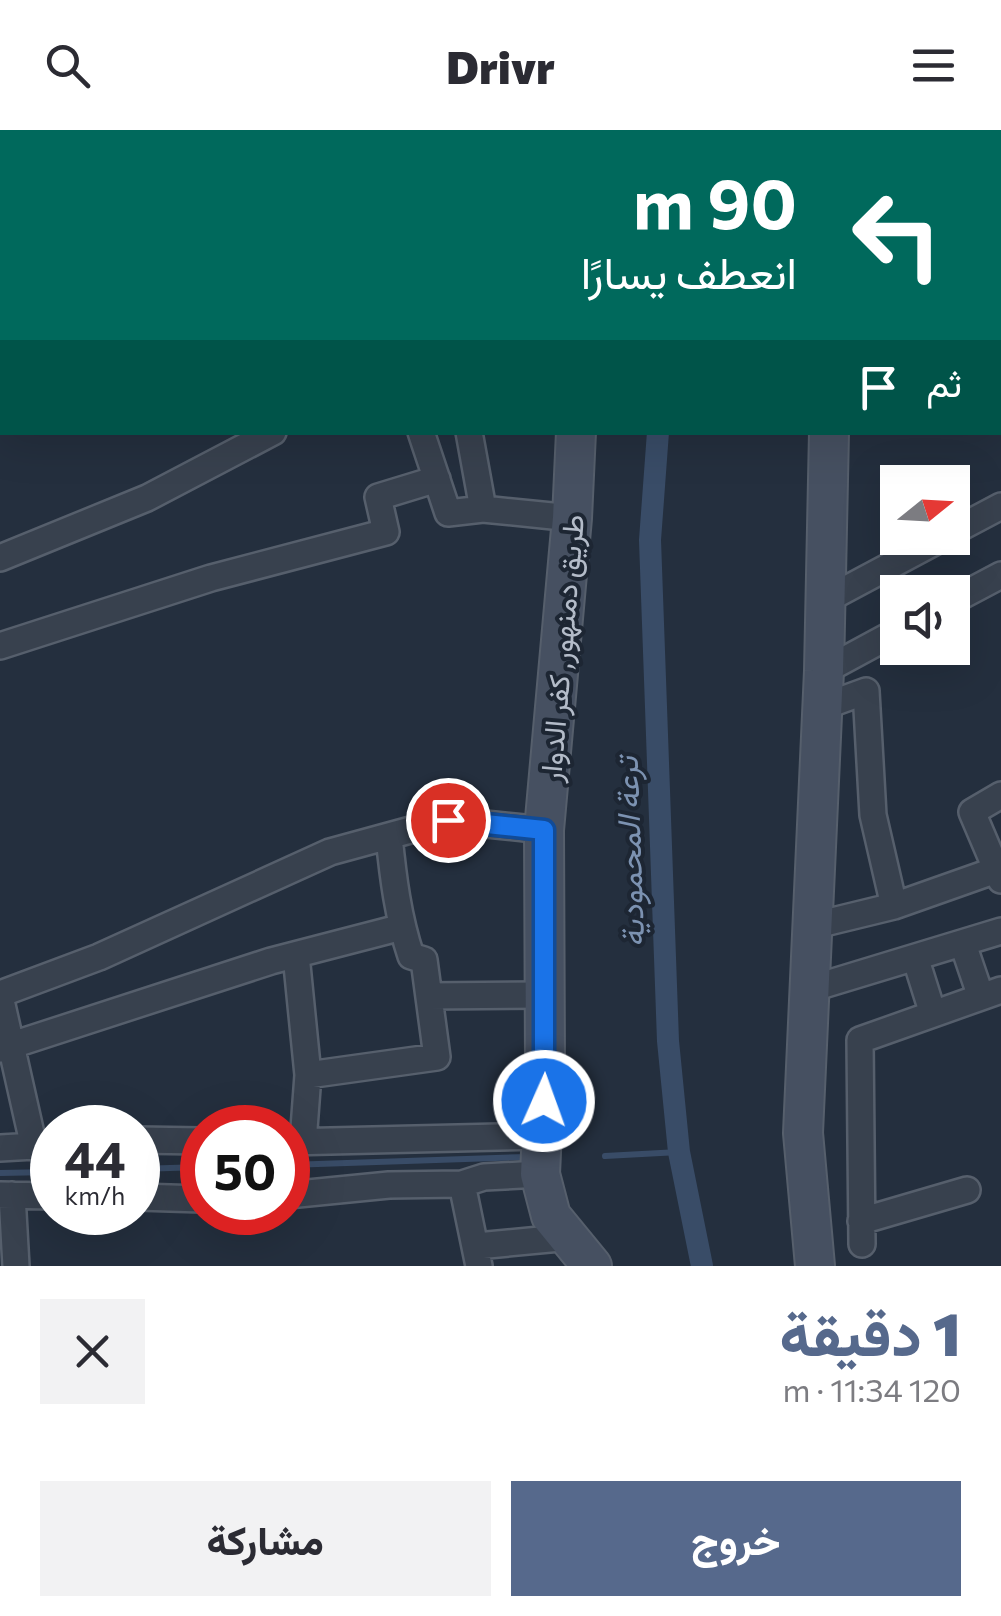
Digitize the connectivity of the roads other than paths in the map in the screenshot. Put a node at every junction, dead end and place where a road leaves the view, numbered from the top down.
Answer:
1 (267, 435) edge
2 (422, 435) edge
3 (470, 435) edge
4 (576, 435) edge
5 (829, 435) edge
6 (438, 478) junction
7 (1001, 506) edge
8 (483, 509) junction
9 (572, 518) junction
10 (970, 522) edge
11 (910, 555) edge
12 (0, 558) edge
13 (1001, 575) edge
14 (970, 592) edge
15 (824, 601) junction
16 (5, 637) edge
17 (880, 646) edge
18 (823, 689) junction
19 (1001, 795) edge
20 (544, 830) junction
21 (389, 836) junction
22 (999, 875) edge
23 (894, 906) junction
24 (812, 926) junction
25 (402, 927) junction
26 (1001, 931) edge
27 (963, 944) junction
28 (296, 955) junction
29 (916, 960) junction
30 (810, 989) junction
31 (991, 994) edge
32 (0, 995) edge
33 (544, 995) junction
34 (429, 996) junction
35 (933, 1014) junction
36 (6, 1047) edge
37 (308, 1076) junction
38 (302, 1105) edge
39 (30, 1111) edge
40 (310, 1143) edge
41 (30, 1147) edge
42 (0, 1148) edge
43 (541, 1155) junction
44 (462, 1184) junction
45 (967, 1190) dead end
46 (310, 1192) edge
47 (6, 1195) edge
48 (581, 1252) edge
49 (478, 1256) edge
50 (16, 1266) edge
51 (816, 1266) edge

1 - 12 street
2 - 6 street
3 - 8 street
4 - 9 street, طريق دمنهور, كفر الدوار
5 - 15 street
6 - 8 street
6 - 16 street
7 - 10 street
8 - 9 street
9 - 20 street, طريق دمنهور, كفر الدوار
11 - 15 street
13 - 14 street
15 - 18 street
17 - 18 street
18 - 23 street
18 - 24 street
19 - 22 street
20 - 21 street
20 - 33 street, طريق دمنهور, كفر الدوار
21 - 25 street
21 - 32 street
22 - 23 street
23 - 24 street
24 - 30 street
25 - 28 street
25 - 34 street
26 - 27 street
27 - 29 street
27 - 31 street
28 - 36 street
28 - 37 street
29 - 30 street
29 - 35 street
30 - 51 street
31 - 35 street
32 - 36 street
33 - 34 street
33 - 43 street, طريق دمنهور, كفر الدوار
34 - 37 street
35 - 45 street
36 - 39 street
37 - 38 street
40 - 43 street
41 - 42 street
43 - 44 street
43 - 48 street, طريق دمنهور, كفر الدوار
44 - 46 street
44 - 49 street
47 - 50 street
48 - 49 street

